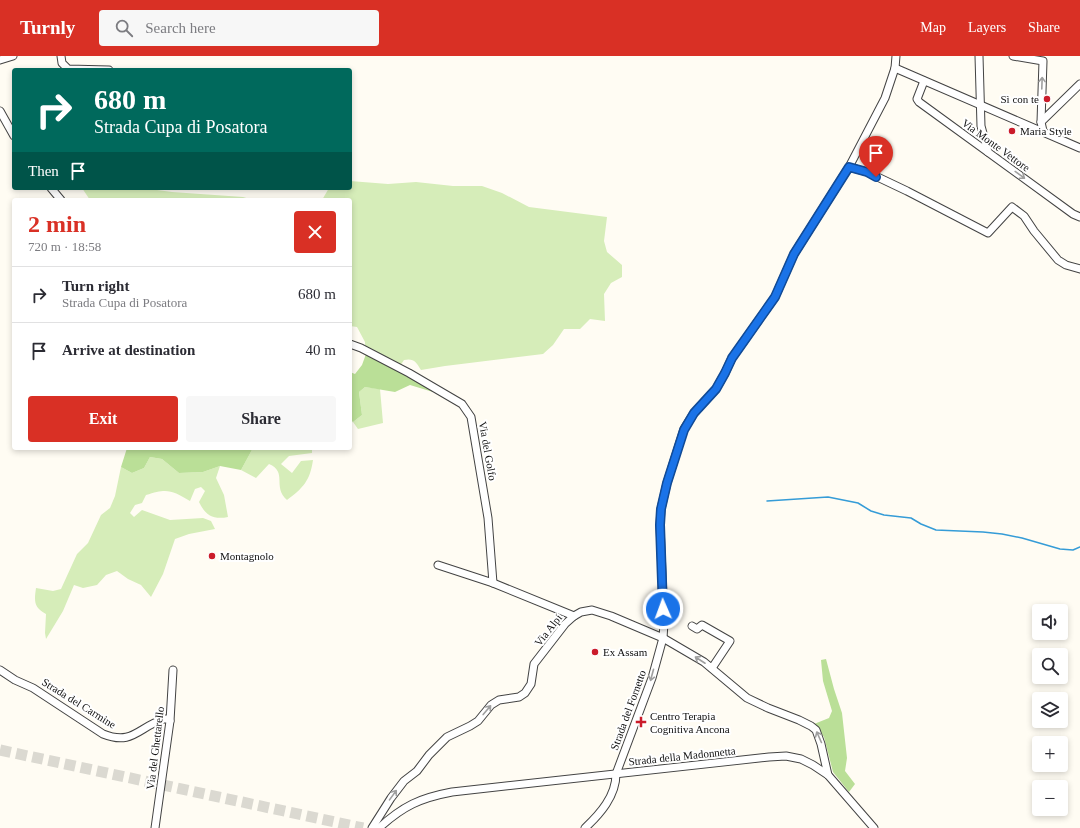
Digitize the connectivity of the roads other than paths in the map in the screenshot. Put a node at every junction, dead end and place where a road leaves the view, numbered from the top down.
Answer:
1 (13, 56) edge
2 (61, 56) edge
3 (896, 56) edge
4 (979, 56) edge
5 (1013, 56) edge
6 (1044, 59) edge
7 (0, 60) edge
8 (66, 68) edge
9 (895, 68) junction
10 (924, 81) junction
11 (1080, 84) edge
12 (980, 104) junction
13 (0, 111) edge
14 (1041, 122) junction
15 (12, 132) edge
16 (1042, 132) junction
17 (1080, 148) edge
18 (988, 152) junction
19 (849, 167) junction
20 (1080, 217) edge
21 (1080, 269) edge
22 (352, 345) edge
23 (438, 565) dead end
24 (493, 583) junction
25 (574, 616) junction
26 (692, 626) dead end
27 (663, 638) junction
28 (712, 668) junction
29 (0, 670) edge
30 (173, 670) dead end
31 (170, 721) junction
32 (616, 774) junction
33 (828, 775) junction
34 (155, 828) edge
35 (372, 828) edge
36 (379, 828) edge
37 (585, 828) edge
38 (874, 828) edge

1 - 7 street
2 - 8 street
3 - 9 street, Strada del Fornetto
4 - 12 street
5 - 6 street
14 -> 6 street
9 - 10 street, Via Monte Vettore
9 - 19 street, Strada del Fornetto
10 - 12 street, Via Monte Vettore
10 - 18 street, Via Monte Vettore
11 - 14 street
12 - 16 street, Via Monte Vettore
12 - 18 street
13 - 15 street
14 - 16 street
16 - 17 street, Via Monte Vettore
18 -> 20 street, Via Monte Vettore
19 - 21 street
19 - 27 street, Strada del Fornetto
22 - 24 street, Via del Golfo
23 - 24 street
24 - 25 street
25 - 27 street, Via Alpi
35 -> 25 street, Via Alpi
26 - 28 street
28 -> 27 street, Via Alpi
27 -> 32 street, Strada del Fornetto
33 -> 28 street, Via Alpi
29 - 31 street, Strada del Carmine
30 - 31 street, Via del Ghettarello
31 - 34 street, Via del Ghettarello
32 - 33 street, Strada della Madonnetta
32 - 36 street, Strada della Madonnetta
32 - 37 street, Strada del Fornetto
33 - 38 street, Strada della Madonnetta

